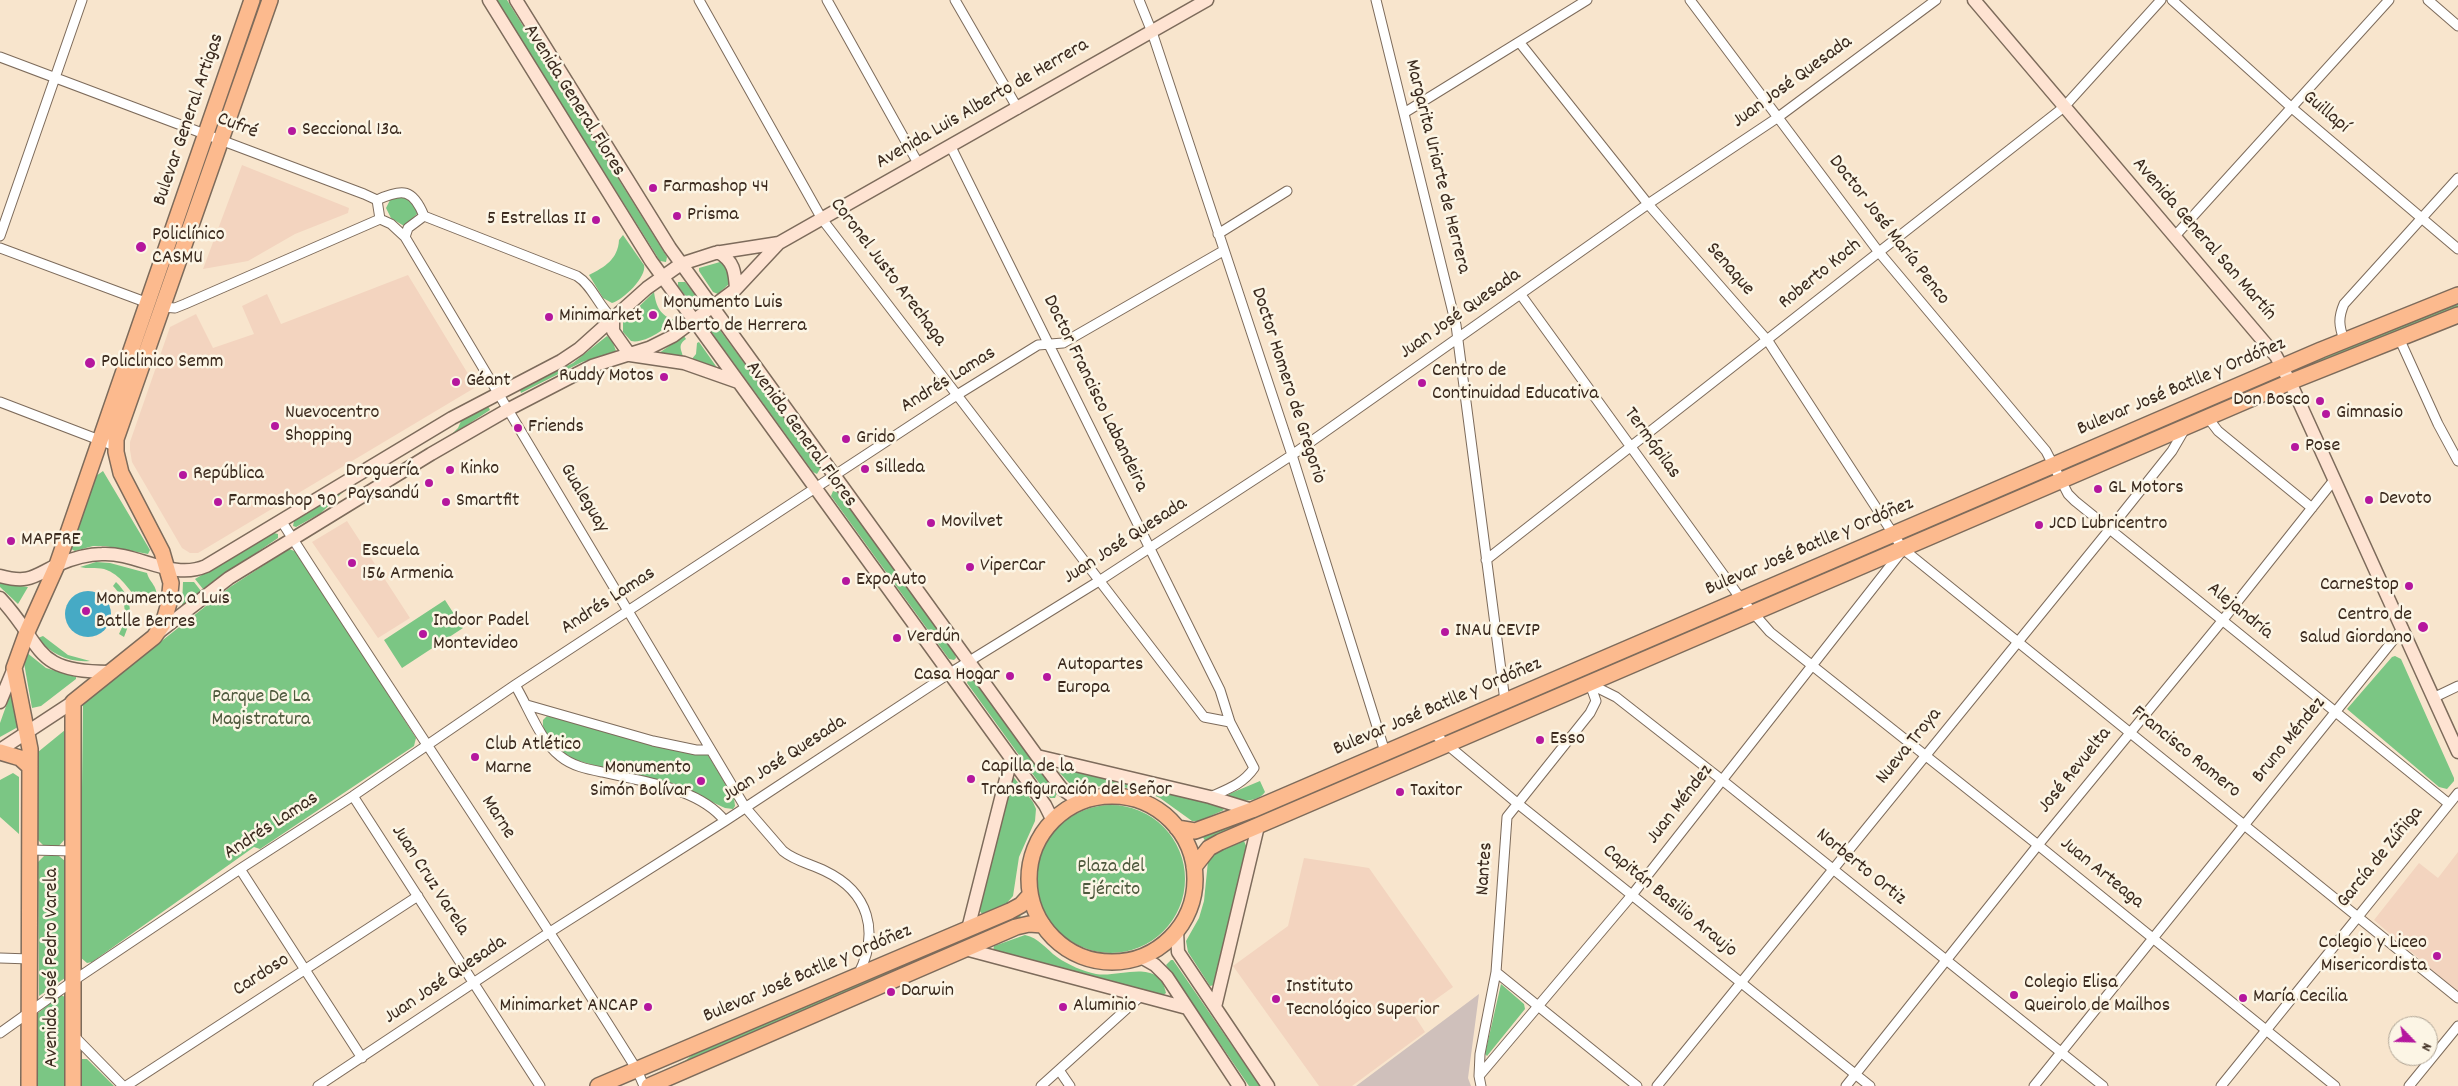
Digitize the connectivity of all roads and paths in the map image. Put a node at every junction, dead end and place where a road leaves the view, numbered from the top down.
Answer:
1 (82, 0) edge
2 (252, 0) edge
3 (270, 0) edge
4 (489, 0) edge
5 (516, 0) edge
6 (700, 0) edge
7 (827, 0) edge
8 (955, 0) edge
9 (1139, 0) edge
10 (1207, 0) edge
11 (1376, 0) edge
12 (1587, 0) edge
13 (1690, 0) edge
14 (1936, 0) edge
15 (1974, 0) edge
16 (2160, 0) edge
17 (2172, 0) edge
18 (2389, 0) edge
19 (2428, 0) edge
20 (2458, 26) edge
21 (1152, 32) junction
22 (1520, 43) junction
23 (0, 57) edge
24 (55, 78) junction
25 (2064, 107) junction
26 (2292, 108) junction
27 (1018, 109) junction
28 (1404, 113) junction
29 (1777, 118) junction
30 (213, 138) junction
31 (951, 147) junction
32 (919, 165) junction
33 (2458, 178) edge
34 (1287, 191) dead end
35 (377, 200) junction
36 (1648, 204) junction
37 (424, 216) junction
38 (2423, 218) junction
39 (380, 219) junction
40 (822, 219) junction
41 (1218, 234) junction
42 (0, 236) edge
43 (2174, 236) junction
44 (405, 237) junction
45 (779, 243) junction
46 (0, 248) edge
47 (2458, 249) edge
48 (718, 252) junction
49 (1223, 252) junction
50 (1878, 252) junction
51 (682, 264) junction
52 (662, 277) junction
53 (736, 289) junction
54 (1521, 295) junction
55 (2458, 295) edge
56 (155, 305) junction
57 (712, 307) junction
58 (2458, 315) edge
59 (613, 319) junction
60 (694, 321) junction
61 (1458, 338) junction
62 (2399, 338) junction
63 (2344, 340) junction
64 (1768, 341) junction
65 (1050, 344) junction
66 (630, 355) junction
67 (2282, 366) junction
68 (2290, 382) junction
69 (740, 384) junction
70 (498, 393) junction
71 (957, 396) junction
72 (0, 402) edge
73 (509, 409) junction
74 (2208, 418) junction
75 (2187, 427) junction
76 (101, 440) junction
77 (115, 446) junction
78 (1632, 446) junction
79 (1292, 455) junction
80 (2458, 460) edge
81 (2053, 465) junction
82 (835, 475) junction
83 (2334, 480) junction
84 (2061, 481) junction
85 (816, 487) junction
86 (2312, 508) junction
87 (282, 522) junction
88 (2109, 530) junction
89 (1892, 534) junction
90 (292, 538) junction
91 (1150, 547) junction
92 (1903, 548) junction
93 (1486, 560) junction
94 (57, 565) junction
95 (167, 567) junction
96 (0, 576) edge
97 (1099, 581) junction
98 (0, 598) edge
99 (1741, 599) junction
100 (629, 610) junction
101 (1752, 614) junction
102 (2222, 622) junction
103 (2403, 628) junction
104 (27, 632) junction
105 (154, 637) junction
106 (2018, 641) junction
107 (970, 661) junction
108 (1812, 665) junction
109 (14, 668) junction
110 (109, 672) junction
111 (950, 674) junction
112 (515, 684) junction
113 (1590, 684) junction
114 (2458, 686) edge
115 (2435, 697) junction
116 (1505, 701) junction
117 (0, 702) edge
118 (73, 702) junction
119 (527, 705) junction
120 (2337, 711) junction
121 (1230, 722) junction
122 (2131, 731) junction
123 (27, 732) junction
124 (1432, 732) junction
125 (428, 744) junction
126 (1447, 745) junction
127 (711, 750) junction
128 (0, 751) edge
129 (1385, 752) junction
130 (2458, 752) edge
131 (1926, 755) junction
132 (1037, 756) junction
133 (1011, 759) junction
134 (30, 767) junction
135 (1722, 780) junction
136 (2458, 793) edge
137 (352, 796) junction
138 (1210, 797) junction
139 (1081, 802) junction
140 (1516, 803) junction
141 (2448, 803) junction
142 (745, 807) junction
143 (1252, 810) junction
144 (725, 821) junction
145 (1052, 821) junction
146 (2245, 825) junction
147 (1258, 826) junction
148 (1177, 828) junction
149 (2038, 845) junction
150 (30, 850) junction
151 (73, 851) junction
152 (1194, 867) junction
153 (240, 869) junction
154 (1833, 869) junction
155 (1030, 895) junction
156 (1632, 895) junction
157 (418, 896) junction
158 (2357, 916) junction
159 (1043, 925) junction
160 (968, 929) junction
161 (1177, 931) junction
162 (550, 932) junction
163 (2154, 939) junction
164 (965, 949) junction
165 (1141, 957) junction
166 (0, 958) edge
167 (30, 959) junction
168 (1946, 959) junction
169 (304, 970) junction
170 (1496, 972) junction
171 (857, 976) junction
172 (73, 981) junction
173 (474, 984) junction
174 (1742, 984) junction
175 (1142, 995) junction
176 (2458, 998) edge
177 (1215, 1007) junction
178 (1538, 1007) junction
179 (1187, 1008) junction
180 (29, 1012) junction
181 (2458, 1026) edge
182 (2266, 1030) junction
183 (0, 1033) edge
184 (73, 1035) junction
185 (2062, 1052) junction
186 (362, 1058) junction
187 (636, 1070) junction
188 (1060, 1070) junction
189 (1856, 1075) junction
190 (1479, 1076) junction
191 (29, 1086) edge
192 (73, 1086) edge
193 (125, 1086) edge
194 (318, 1086) edge
195 (540, 1086) edge
196 (598, 1086) edge
197 (644, 1086) edge
198 (649, 1086) edge
199 (1041, 1086) edge
200 (1070, 1086) edge
201 (1238, 1086) edge
202 (1268, 1086) edge
203 (1481, 1086) edge
204 (1637, 1086) edge
205 (1657, 1086) edge
206 (1846, 1086) edge
207 (1870, 1086) edge
208 (2034, 1086) edge
209 (2103, 1086) edge
210 (2221, 1086) edge
211 (2335, 1086) edge
212 (2409, 1086) edge

1 - 24 street
2 - 30 main road, Bulevar General Artigas
3 - 30 main road, Bulevar General Artigas
4 - 52 main road, Avenida General Flores
5 - 51 main road, Avenida General Flores
6 - 40 street, Coronel Justo Arechaga
7 - 32 street
8 - 27 street
9 - 21 street, Doctor Homero de Gregorio
10 - 21 main road, Avenida Luis Alberto de Herrera
11 - 28 street, Margarita Uriarte de Herrera
12 - 22 street
13 - 29 street, Doctor José María Penco
14 - 29 street, Juan José Quesada
15 - 25 main road, Avenida General San Martín
16 - 25 street, Roberto Koch
17 - 26 street, Guillapí
18 - 26 street
19 - 20 street
21 - 27 main road, Avenida Luis Alberto de Herrera
21 - 41 street, Doctor Homero de Gregorio
22 - 28 street
22 - 36 street, Senaque
23 - 24 street, Cufré
24 - 30 street, Cufré
24 - 42 street
25 - 43 main road, Avenida General San Martín
25 - 50 street, Roberto Koch
26 - 38 street, Guillapí
26 - 43 street
27 - 31 main road, Avenida Luis Alberto de Herrera
28 - 61 street, Margarita Uriarte de Herrera
29 - 36 street, Juan José Quesada
29 - 50 street, Doctor José María Penco
30 - 35 street, Cufré
30 - 56 main road, Bulevar General Artigas
31 - 32 main road, Avenida Luis Alberto de Herrera
31 - 65 street, Doctor Francisco Labandeira
32 - 40 main road, Avenida Luis Alberto de Herrera
33 - 38 street
34 - 41 street
35 - 37 street
35 - 39 street
36 - 54 street, Juan José Quesada
36 - 64 street, Senaque
37 - 44 street
37 - 59 street
38 - 47 street, Guillapí
38 - 63 street
39 - 44 street, Gualeguay
39 - 56 street
40 - 45 main road, Avenida Luis Alberto de Herrera
40 - 71 street, Coronel Justo Arechaga
41 - 49 street, Doctor Homero de Gregorio
43 - 67 main road, Avenida General San Martín
44 - 70 street, Gualeguay
45 - 48 main road, Avenida Luis Alberto de Herrera
45 - 53 main road, Avenida Luis Alberto de Herrera
46 - 56 street
48 - 51 main road, Avenida Luis Alberto de Herrera
48 - 53 main road
49 - 65 street, Andrés Lamas
49 - 79 street, Doctor Homero de Gregorio
50 - 64 street, Roberto Koch
50 - 81 street, Doctor José María Penco
51 - 52 main road, Avenida Luis Alberto de Herrera
51 - 57 main road, Avenida General Flores
52 - 59 main road, Avenida Luis Alberto de Herrera
52 - 60 main road, Avenida General Flores
53 - 57 main road, Avenida Luis Alberto de Herrera
54 - 61 street, Juan José Quesada
54 - 78 street, Termópilas
55 - 63 main road, Bulevar José Batlle y Ordóñez
56 - 76 main road, Bulevar General Artigas
56 - 77 main road, Bulevar General Artigas
57 - 60 main road, Avenida Luis Alberto de Herrera
57 - 82 main road, Avenida General Flores
58 - 62 main road, Bulevar José Batlle y Ordóñez
59 - 66 main road
59 - 70 main road, Avenida Luis Alberto de Herrera
60 - 66 main road, Avenida Luis Alberto de Herrera
60 - 69 main road, Avenida General Flores
61 - 79 street, Juan José Quesada
61 - 93 street, Margarita Uriarte de Herrera
62 - 68 main road, Bulevar José Batlle y Ordóñez
62 - 80 street
63 - 67 main road, Bulevar José Batlle y Ordóñez
64 - 78 street, Roberto Koch
64 - 89 street, Senaque
65 - 71 street, Andrés Lamas
65 - 91 street, Doctor Francisco Labandeira
66 - 69 main road, Avenida Luis Alberto de Herrera
66 - 73 main road, Avenida Luis Alberto de Herrera
67 - 68 main road, Avenida General San Martín
67 - 81 main road, Bulevar José Batlle y Ordóñez
68 - 74 main road, Bulevar José Batlle y Ordóñez
68 - 83 main road, Avenida General San Martín
69 - 85 main road, Avenida General Flores
70 - 73 street, Gualeguay
70 - 87 main road, Avenida Luis Alberto de Herrera
71 - 82 street, Andrés Lamas
71 - 97 street, Coronel Justo Arechaga
72 - 76 street
73 - 90 main road, Avenida Luis Alberto de Herrera
73 - 100 street, Gualeguay
74 - 75 main road, Bulevar José Batlle y Ordóñez
74 - 86 street
75 - 84 main road, Bulevar José Batlle y Ordóñez
75 - 88 street, Nueva Troya
76 - 77 street
76 - 94 main road, Bulevar General Artigas
77 - 95 main road
78 - 93 street, Roberto Koch
78 - 99 street, Termópilas
79 - 91 street, Juan José Quesada
79 - 129 street, Doctor Homero de Gregorio
81 - 84 street, Doctor José María Penco
81 - 89 main road, Bulevar José Batlle y Ordóñez
82 - 85 street, Andrés Lamas
82 - 107 main road, Avenida General Flores
83 - 86 street, José Revuelta
83 - 103 main road, Avenida General San Martín
84 - 88 street, Alejandría
84 - 92 main road, Bulevar José Batlle y Ordóñez
85 - 100 street, Andrés Lamas
85 - 111 main road, Avenida General Flores
86 - 102 street, José Revuelta
87 - 90 street, Marne
87 - 95 main road, Avenida Luis Alberto de Herrera
88 - 102 street, Alejandría
88 - 106 street, Nueva Troya
89 - 92 street, Francisco Romero
89 - 99 main road, Bulevar José Batlle y Ordóñez
90 - 105 main road, Avenida Luis Alberto de Herrera
90 - 125 street, Marne
91 - 97 street, Juan José Quesada
91 - 121 street, Doctor Francisco Labandeira
92 - 101 main road, Bulevar José Batlle y Ordóñez
92 - 106 street, Francisco Romero
92 - 108 street, Juan Méndez
93 - 116 street, Margarita Uriarte de Herrera
94 - 95 main road
94 - 96 main road
94 - 104 main road, Bulevar General Artigas
95 - 105 main road
97 - 107 street, Juan José Quesada
97 - 121 street, Coronel Justo Arechaga
98 - 104 main road
99 - 101 street, Termópilas
99 - 116 main road, Bulevar José Batlle y Ordóñez
100 - 112 street, Andrés Lamas
100 - 127 street, Gualeguay
101 - 108 street, Juan Arteaga
101 - 113 main road, Bulevar José Batlle y Ordóñez
102 - 120 street, Alejandría
102 - 122 street, José Revuelta
103 - 115 main road, Avenida General San Martín
103 - 120 street, Bruno Méndez
104 - 109 main road
104 - 110 main road
105 - 110 main road, Avenida Luis Alberto de Herrera
106 - 122 street, Francisco Romero
106 - 131 street, Nueva Troya
107 - 111 street, Juan José Quesada
107 - 132 main road, Avenida General Flores
108 - 131 street, Juan Arteaga
108 - 135 street, Juan Méndez
109 - 117 main road
109 - 123 main road, Avenida José Pedro Varela
110 - 118 main road, Avenida Luis Alberto de Herrera
111 - 133 main road, Avenida General Flores
111 - 142 street, Juan José Quesada
112 - 119 street
112 - 125 street, Andrés Lamas
113 - 126 main road, Bulevar José Batlle y Ordóñez
113 - 135 street, Norberto Ortiz
113 - 140 street, Nantes
114 - 115 street
115 - 130 main road, Avenida General San Martín
116 - 124 main road, Bulevar José Batlle y Ordóñez
118 - 123 main road, Avenida Luis Alberto de Herrera
118 - 151 main road, Avenida José Pedro Varela
119 - 127 street
119 - 144 street
120 - 141 street, Alejandría
120 - 146 street, Bruno Méndez
121 - 138 street, Doctor Francisco Labandeira
122 - 146 street, Francisco Romero
122 - 149 street, José Revuelta
123 - 128 main road, Avenida Luis Alberto de Herrera
123 - 134 main road, Avenida José Pedro Varela
124 - 126 street, Capitán Basilio Araujo
124 - 129 main road, Bulevar José Batlle y Ordóñez
125 - 137 street, Andrés Lamas
125 - 162 street, Marne
126 - 140 street, Capitán Basilio Araujo
126 - 147 main road, Bulevar José Batlle y Ordóñez
127 - 142 street, Gualeguay
128 - 134 main road
129 - 143 main road, Bulevar José Batlle y Ordóñez
131 - 149 street, Juan Arteaga
131 - 154 street, Nueva Troya
132 - 138 main road
132 - 139 main road, Avenida General Flores
133 - 145 main road, Avenida General Flores
133 - 160 main road
134 - 150 main road, Avenida José Pedro Varela
135 - 154 street, Norberto Ortiz
135 - 156 street, Juan Méndez
136 - 141 street, García de Zúñiga
137 - 153 street, Andrés Lamas
137 - 157 street, Juan Cruz Varela
138 - 143 main road
139 - 145 main road
139 - 148 main road
140 - 156 street, Capitán Basilio Araujo
140 - 170 street, Nantes
141 - 158 street, García de Zúñiga
142 - 144 street, Juan José Quesada
142 - 171 street, Gualeguay
143 - 148 main road, Bulevar José Batlle y Ordóñez
144 - 162 street, Juan José Quesada
145 - 155 main road
146 - 158 street, Francisco Romero
146 - 163 street, Bruno Méndez
147 - 152 main road, Bulevar José Batlle y Ordóñez
147 - 177 main road
148 - 152 main road
149 - 163 street, Juan Arteaga
149 - 168 street, José Revuelta
150 - 151 street, Avenida José Pedro Varela
150 - 167 main road, Avenida José Pedro Varela
151 - 172 main road, Avenida José Pedro Varela
152 - 161 main road
153 - 169 street
153 - 172 street, Andrés Lamas
154 - 168 street, Norberto Ortiz
154 - 174 street, Nueva Troya
155 - 159 main road
155 - 160 main road, Bulevar José Batlle y Ordóñez
156 - 174 street, Capitán Basilio Araujo
156 - 178 street, Juan Méndez
157 - 169 street, Cardoso
157 - 173 street, Juan Cruz Varela
158 - 176 street, Francisco Romero
158 - 182 street, García de Zúñiga
159 - 164 main road, Bulevar José Batlle y Ordóñez
159 - 165 main road
160 - 171 main road, Bulevar José Batlle y Ordóñez
161 - 165 main road
161 - 177 main road
162 - 173 street, Juan José Quesada
162 - 187 street, Marne
163 - 182 street, Juan Arteaga
163 - 185 street, Bruno Méndez
164 - 175 main road
164 - 198 main road, Bulevar José Batlle y Ordóñez
165 - 179 main road
166 - 167 street
167 - 180 main road, Avenida José Pedro Varela
168 - 185 street, Norberto Ortiz
168 - 189 street, José Revuelta
169 - 186 street
169 - 193 street, Cardoso
170 - 178 street
170 - 190 street, Nantes
171 - 187 main road, Bulevar José Batlle y Ordóñez
172 - 180 street, Andrés Lamas
172 - 184 main road, Avenida José Pedro Varela
173 - 186 street, Juan José Quesada
173 - 195 street, Juan Cruz Varela
174 - 189 street, Capitán Basilio Araujo
174 - 205 street, Nueva Troya
175 - 179 main road
175 - 188 street
177 - 202 main road
178 - 190 street, Juan Méndez
178 - 204 street
179 - 201 main road
180 - 183 street, Andrés Lamas
180 - 191 main road, Avenida José Pedro Varela
181 - 212 street
182 - 210 street, García de Zúñiga
182 - 211 street, Juan Arteaga
184 - 192 main road, Avenida José Pedro Varela
184 - 193 street
185 - 208 street, Bruno Méndez
185 - 209 street, Norberto Ortiz
186 - 194 street, Juan José Quesada
187 - 196 main road, Bulevar José Batlle y Ordóñez
187 - 197 street, Marne
188 - 199 street
188 - 200 street
189 - 206 street, José Revuelta
189 - 207 street, Capitán Basilio Araujo
190 - 203 street, Nantes

